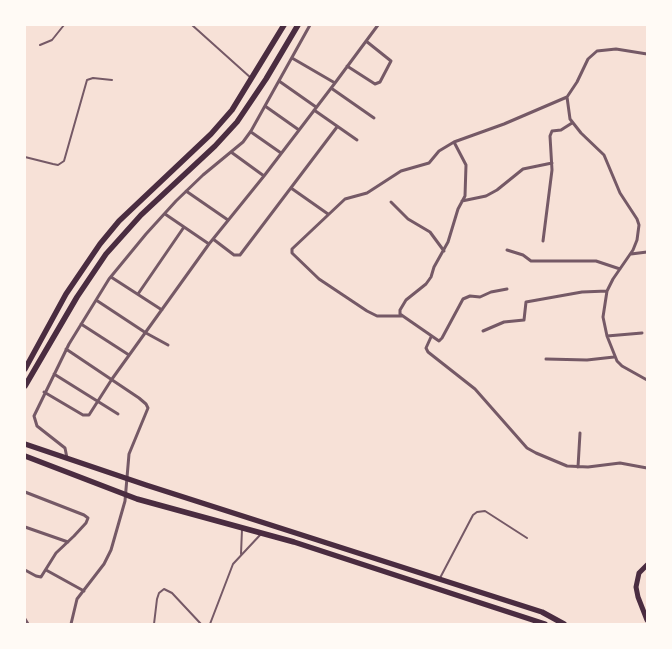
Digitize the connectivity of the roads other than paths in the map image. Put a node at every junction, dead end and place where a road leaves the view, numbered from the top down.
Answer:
1 (64, 25) edge
2 (192, 25) edge
3 (284, 25) edge
4 (298, 25) edge
5 (310, 25) edge
6 (378, 25) edge
7 (366, 41) junction
8 (40, 45) dead end
9 (647, 54) edge
10 (292, 58) junction
11 (347, 66) junction
12 (252, 79) junction
13 (112, 80) dead end
14 (279, 81) junction
15 (335, 83) junction
16 (331, 88) junction
17 (567, 97) junction
18 (265, 106) junction
19 (315, 108) junction
20 (374, 118) dead end
21 (572, 123) junction
22 (337, 127) junction
23 (299, 130) junction
24 (251, 132) junction
25 (357, 140) dead end
26 (454, 142) junction
27 (231, 152) junction
28 (281, 153) junction
29 (25, 157) edge
30 (552, 163) junction
31 (264, 176) junction
32 (291, 188) junction
33 (186, 191) junction
34 (462, 200) junction
35 (391, 202) dead end
36 (327, 213) junction
37 (164, 214) junction
38 (228, 220) junction
39 (184, 227) junction
40 (213, 239) junction
41 (544, 241) dead end
42 (209, 244) junction
43 (507, 250) dead end
44 (444, 252) junction
45 (647, 252) edge
46 (631, 254) junction
47 (620, 269) junction
48 (111, 276) junction
49 (507, 288) dead end
50 (608, 291) junction
51 (138, 294) junction
52 (96, 300) junction
53 (162, 310) junction
54 (402, 316) junction
55 (81, 324) junction
56 (483, 331) dead end
57 (146, 333) junction
58 (642, 333) dead end
59 (607, 336) junction
60 (431, 337) junction
61 (168, 345) dead end
62 (66, 349) junction
63 (129, 355) junction
64 (614, 357) junction
65 (546, 359) dead end
66 (25, 369) edge
67 (54, 374) junction
68 (112, 379) junction
69 (647, 380) edge
70 (25, 386) edge
71 (44, 392) junction
72 (98, 401) junction
73 (118, 414) dead end
74 (580, 433) dead end
75 (25, 438) edge
76 (27, 445) edge
77 (25, 456) edge
78 (67, 459) junction
79 (578, 467) junction
80 (647, 468) edge
81 (25, 492) edge
82 (25, 526) edge
83 (242, 528) junction
84 (261, 533) junction
85 (527, 538) dead end
86 (68, 542) junction
87 (241, 554) junction
88 (647, 565) edge
89 (25, 570) edge
90 (46, 570) junction
91 (439, 579) junction
92 (84, 591) junction
93 (25, 619) edge
94 (647, 620) edge
95 (28, 624) edge
96 (70, 624) edge
97 (154, 624) edge
98 (201, 624) edge
99 (210, 624) edge
100 (546, 624) edge
101 (564, 624) edge

1 - 8 lane
2 - 12 lane
3 - 12 main road
4 - 70 main road
5 - 10 street
6 - 7 street
7 - 11 street
7 - 11 street
9 - 17 street
10 - 14 street
10 - 15 street
11 - 15 street
12 - 66 main road
13 - 29 lane
14 - 18 street
14 - 19 street
15 - 16 street
16 - 19 street
16 - 20 street
17 - 21 street
17 - 26 street
18 - 23 street
18 - 24 street
19 - 22 street
19 - 23 street
21 - 30 street
21 - 46 street
22 - 25 street
22 - 32 street
23 - 28 street
24 - 27 street
24 - 28 street
26 - 34 street
26 - 36 street
27 - 31 street
27 - 33 street
28 - 31 street
30 - 34 street
30 - 41 street
31 - 38 street
32 - 36 street
32 - 40 street
33 - 37 street
33 - 38 street
34 - 44 street
35 - 44 street
36 - 54 street
37 - 39 street
37 - 48 street
38 - 40 street
39 - 42 street
39 - 51 street
40 - 42 street
42 - 53 street
43 - 47 street
44 - 54 street
45 - 46 street
46 - 47 street
47 - 50 street
48 - 51 street
48 - 52 street
49 - 60 street
50 - 56 street
50 - 59 street
51 - 53 street
52 - 55 street
52 - 57 street
53 - 57 street
54 - 60 street
55 - 62 street
55 - 63 street
57 - 61 street
57 - 63 street
58 - 59 street
59 - 64 street
60 - 79 street
62 - 67 street
62 - 68 street
63 - 68 street
64 - 65 street
64 - 69 street
67 - 71 street
67 - 72 street
68 - 72 street
68 - 92 street
71 - 72 street
71 - 78 street
72 - 73 street
74 - 79 street
75 - 76 main road
76 - 78 main road
77 - 83 main road
78 - 91 main road
79 - 80 street
81 - 86 street
82 - 86 street
83 - 84 main road
83 - 87 lane
84 - 87 lane
84 - 100 main road
85 - 91 lane
86 - 90 street
87 - 99 lane
88 - 94 main road
89 - 90 street
90 - 92 street
91 - 101 main road
92 - 96 street
93 - 95 street
97 - 98 lane

